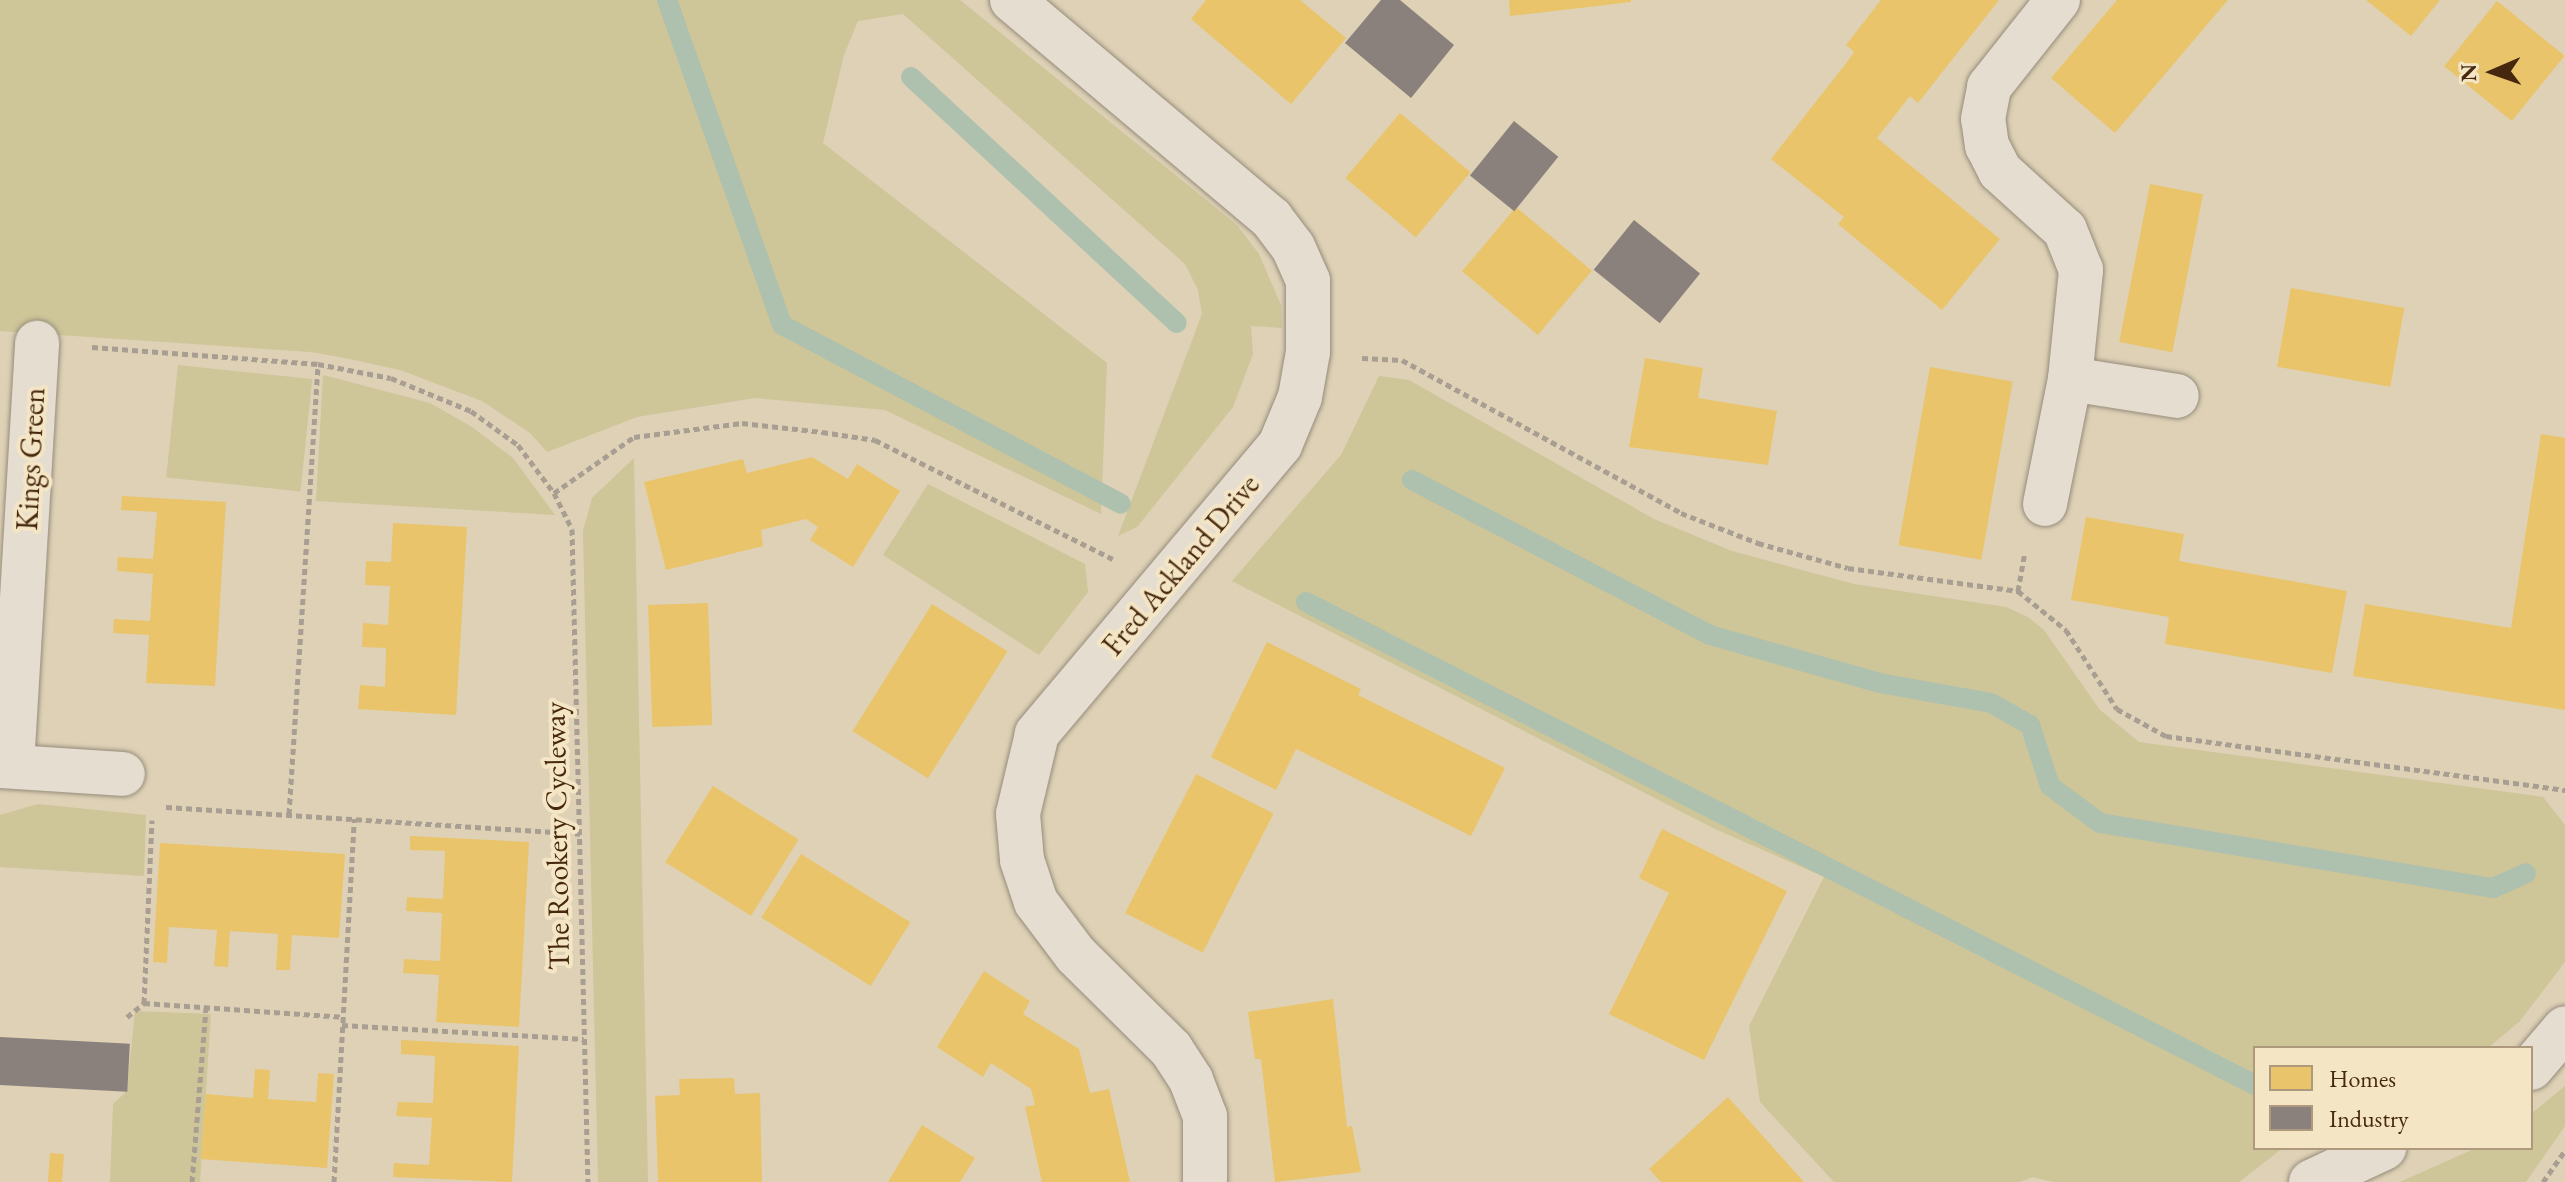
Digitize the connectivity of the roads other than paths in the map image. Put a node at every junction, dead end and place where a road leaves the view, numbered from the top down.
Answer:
1 (1012, 0) edge
2 (2058, 0) edge
3 (37, 343) road end
4 (2070, 379) junction
5 (2177, 396) dead end
6 (2045, 504) dead end
7 (6, 766) edge
8 (123, 774) dead end
9 (2565, 1028) edge
10 (2533, 1066) edge
11 (2380, 1150) edge
12 (1205, 1182) edge
13 (2311, 1182) edge

1 - 12 street, Fred Ackland Drive
2 - 4 street
3 - 7 street, Kings Green
4 - 5 street
4 - 6 street
7 - 8 street, Kings Green
9 - 10 street
11 - 13 street

